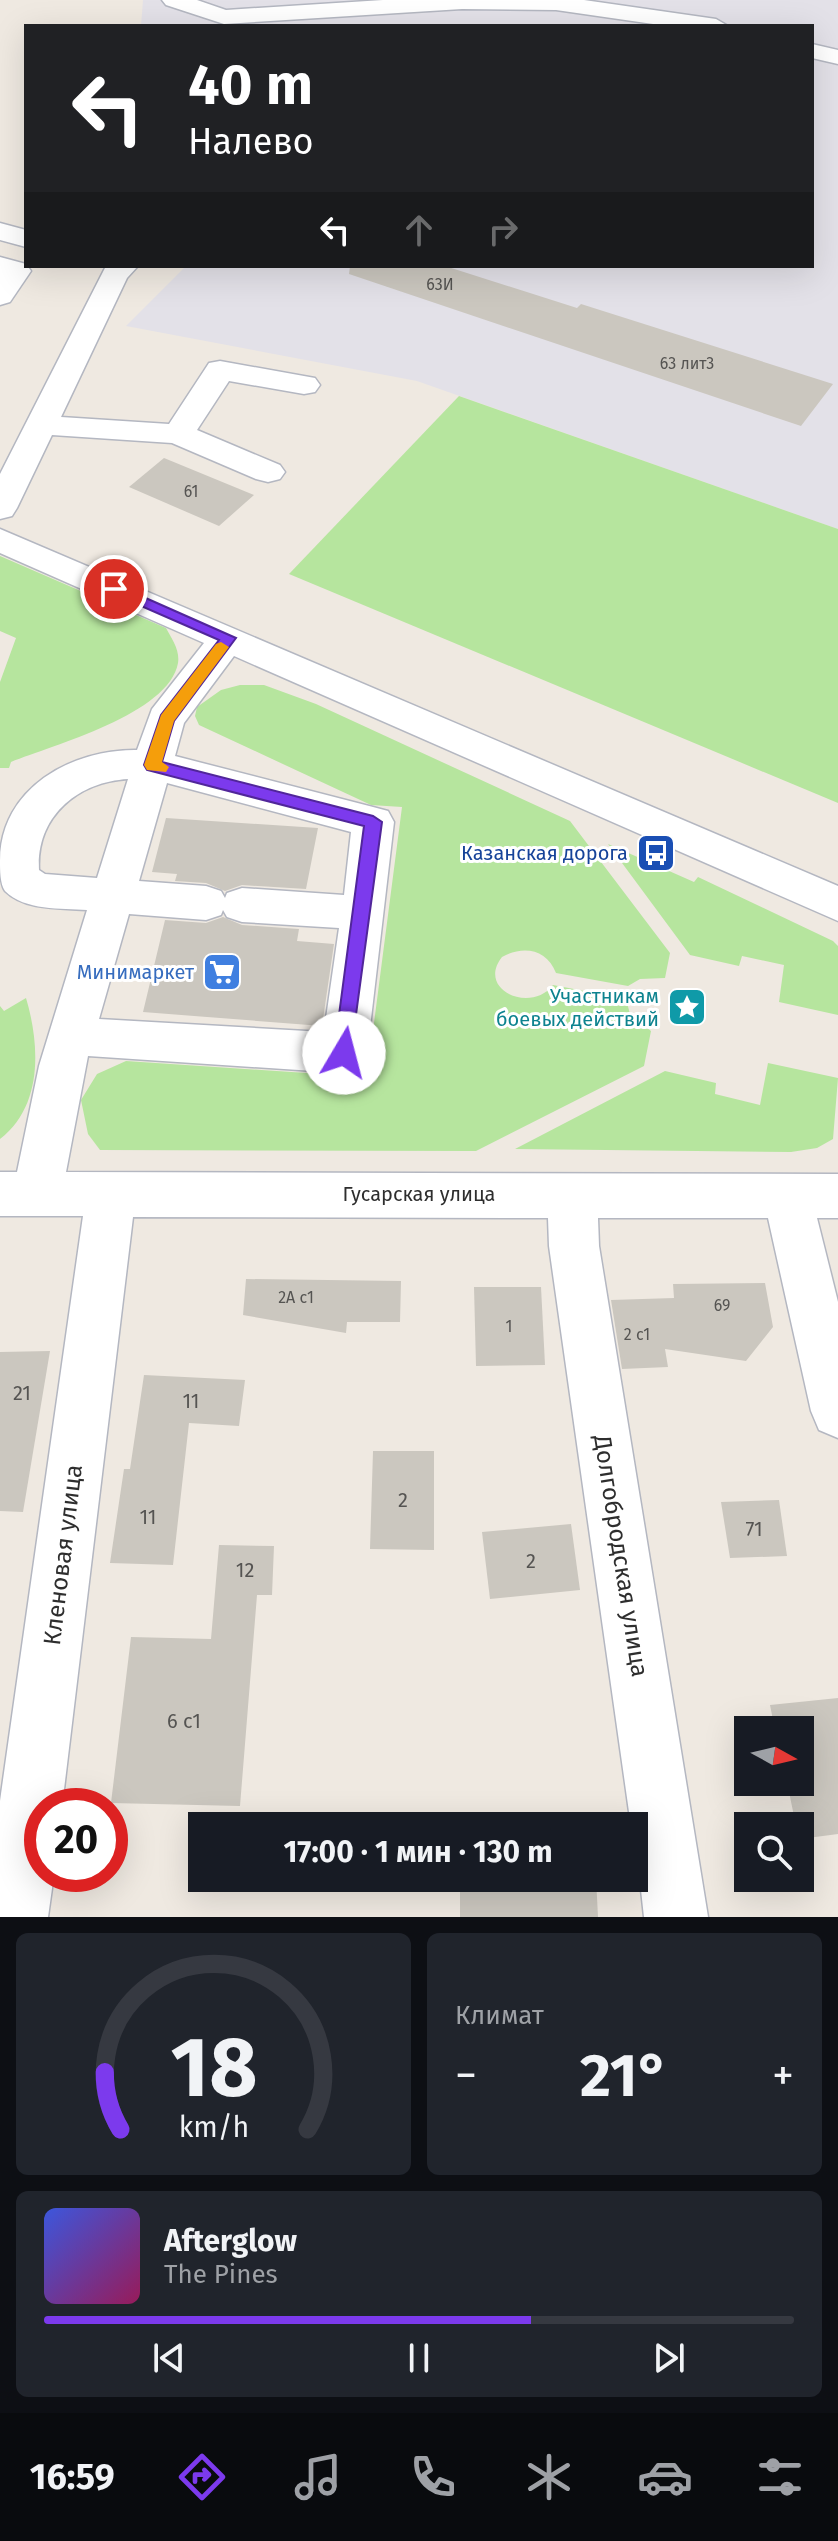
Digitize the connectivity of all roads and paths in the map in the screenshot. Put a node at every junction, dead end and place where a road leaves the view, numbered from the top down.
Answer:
1 (174, 0) edge
2 (702, 24) edge
3 (814, 51) edge
4 (838, 57) edge
5 (0, 231) edge
6 (24, 238) edge
7 (14, 264) edge
8 (121, 268) edge
9 (0, 296) edge
10 (304, 385) dead end
11 (42, 425) junction
12 (178, 434) junction
13 (268, 472) dead end
14 (0, 508) edge
15 (0, 540) edge
16 (228, 638) junction
17 (153, 765) junction
18 (112, 898) junction
19 (838, 904) edge
20 (363, 913) junction
21 (71, 1036) junction
22 (19, 1194) edge
23 (111, 1194) junction
24 (572, 1195) junction
25 (787, 1195) junction
26 (838, 1196) edge
27 (838, 1411) edge
28 (16, 1917) edge
29 (676, 1917) edge

1 - 2 street
3 - 4 street
5 - 6 street
7 - 9 street
8 - 11 street
10 - 12 street
11 - 12 street
11 - 14 street
12 - 13 street
15 - 16 street
16 - 17 street
16 - 19 street
17 - 18 street
17 - 18 street
17 - 20 street
18 - 20 street
18 - 21 street
20 - 21 street
21 - 22 street
22 - 23 street, Гусарская улица
23 - 24 street, Гусарская улица
23 - 28 street, Кленовая улица
24 - 25 street, Гусарская улица
24 - 29 street, Долгобродская улица
25 - 26 street, Гусарская улица
25 - 27 street

